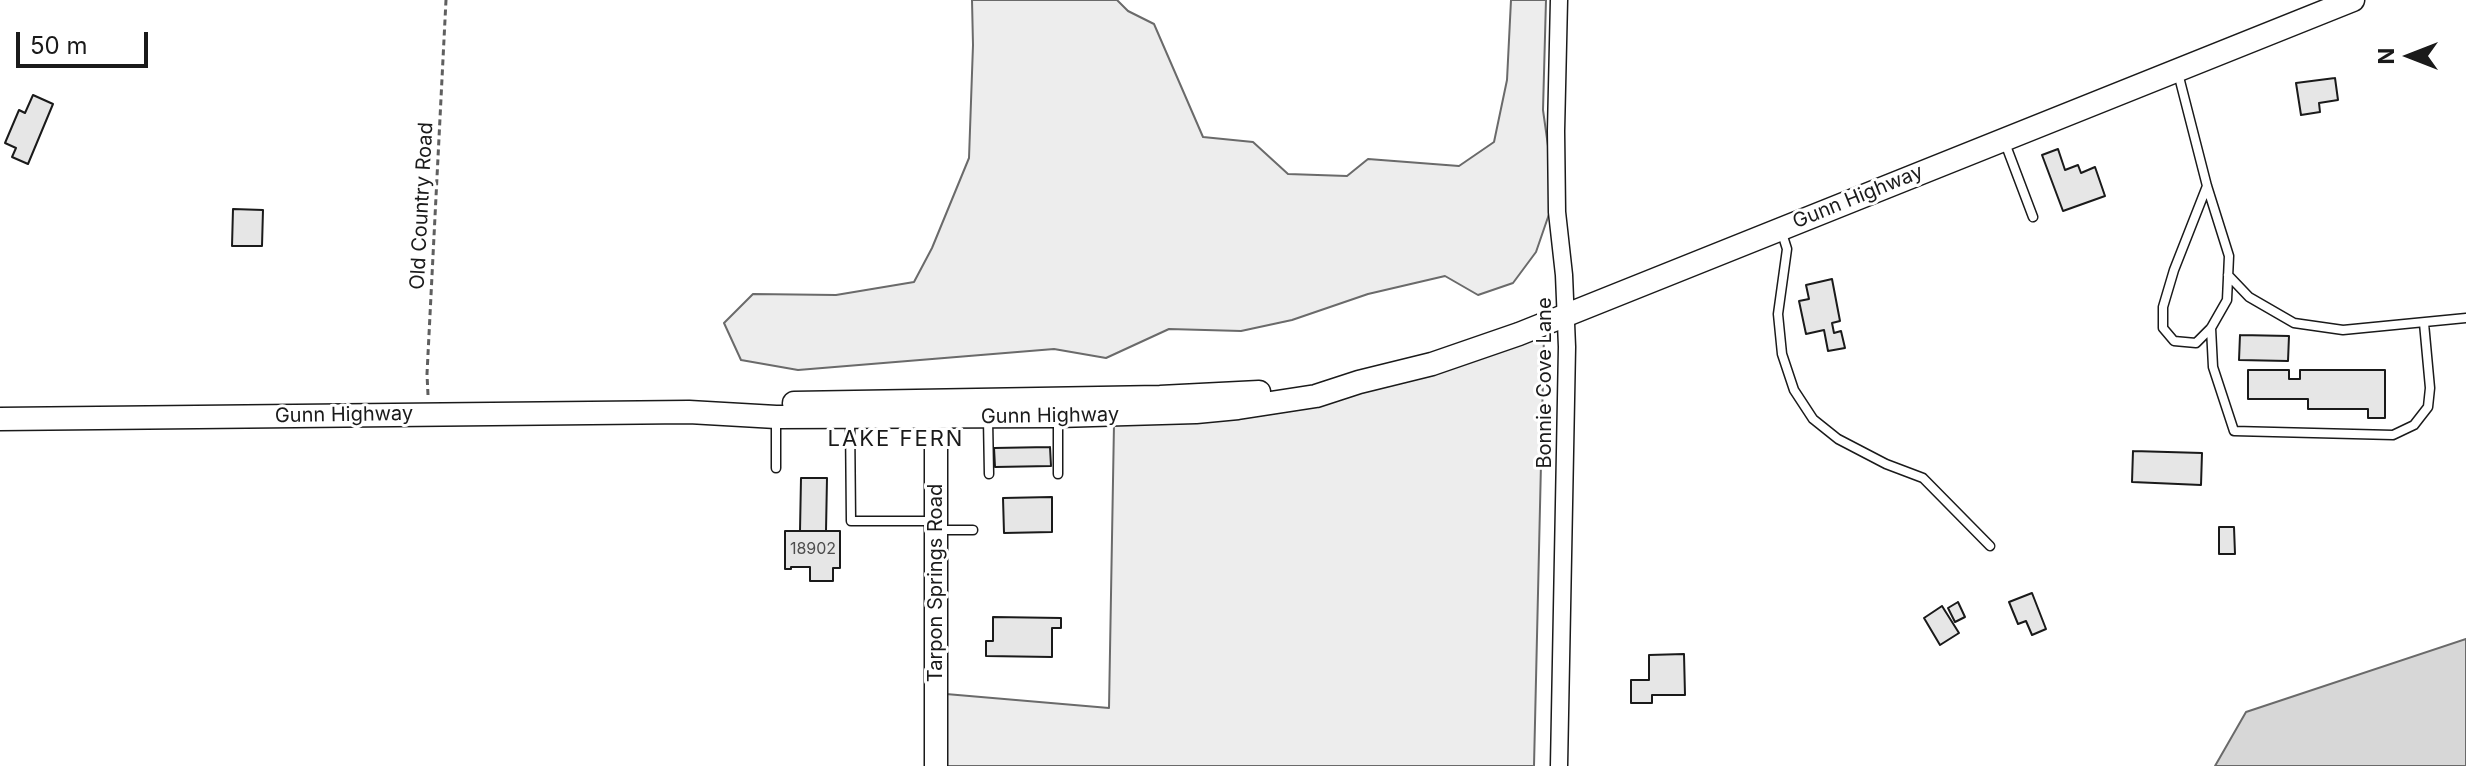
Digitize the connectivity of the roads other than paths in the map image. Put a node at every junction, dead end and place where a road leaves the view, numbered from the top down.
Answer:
1 (1559, 0) edge
2 (2353, 0) edge
3 (2177, 69) junction
4 (2003, 139) junction
5 (2207, 186) junction
6 (2033, 217) dead end
7 (1780, 229) junction
8 (2228, 275) junction
9 (1567, 315) junction
10 (2466, 318) edge
11 (2424, 323) junction
12 (2211, 328) junction
13 (1359, 382) junction
14 (936, 408) junction
15 (689, 412) junction
16 (1058, 416) junction
17 (776, 417) junction
18 (850, 417) junction
19 (988, 417) junction
20 (0, 419) edge
21 (776, 468) dead end
22 (989, 474) dead end
23 (1058, 474) dead end
24 (936, 525) junction
25 (973, 530) dead end
26 (1990, 546) dead end
27 (936, 766) edge
28 (1559, 766) edge

1 - 9 street, Bonnie Cove Lane
2 - 3 main road, Gunn Highway
3 - 4 main road, Gunn Highway
3 - 5 lane
4 - 6 lane
4 - 7 main road, Gunn Highway
5 - 8 lane
5 - 12 lane
7 - 9 main road, Gunn Highway
7 - 26 lane
8 - 11 lane
8 - 12 lane
9 - 13 main road, Gunn Highway
9 - 28 street, Bonnie Cove Lane
10 - 11 lane
11 - 12 lane
13 - 14 main road, Gunn Highway
13 - 16 main road, Gunn Highway
14 - 15 main road, Gunn Highway
14 - 18 main road, Gunn Highway
14 - 19 main road, Gunn Highway
14 - 24 main road, Tarpon Springs Road
15 - 17 main road, Gunn Highway
15 - 20 main road, Gunn Highway
16 - 19 main road, Gunn Highway
16 - 23 lane
17 - 18 main road, Gunn Highway
17 - 21 lane
18 - 24 lane
19 - 22 lane
24 - 25 lane
24 - 27 main road, Tarpon Springs Road

